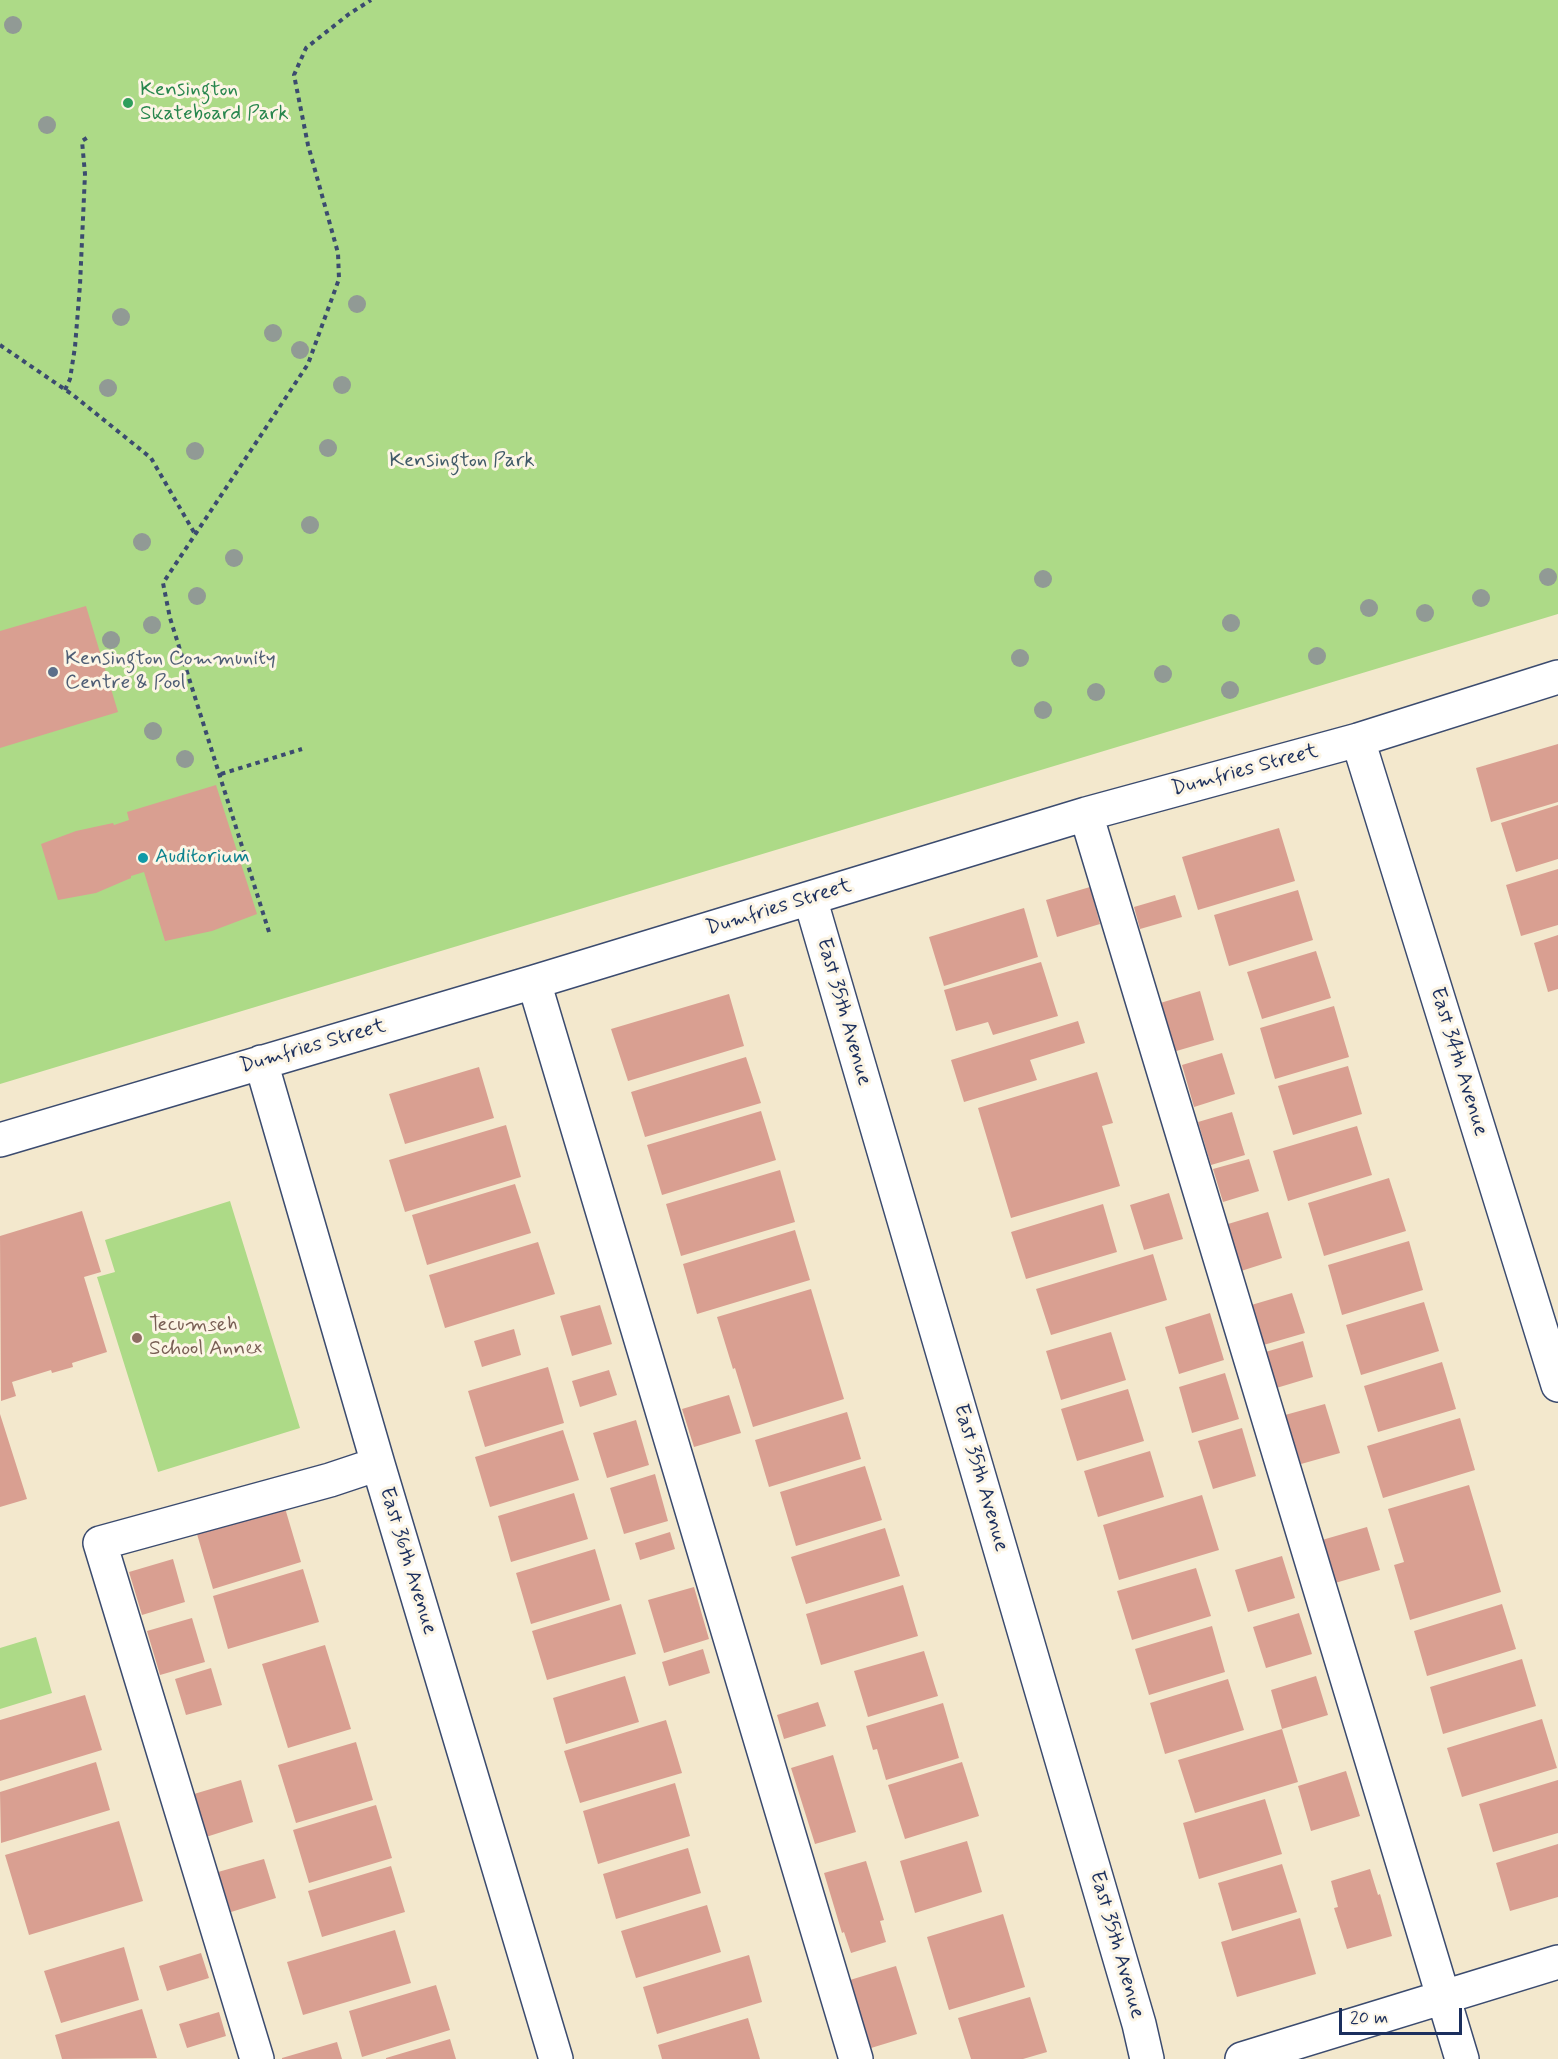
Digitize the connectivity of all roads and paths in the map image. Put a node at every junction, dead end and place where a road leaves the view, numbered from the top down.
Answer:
1 (371, 0) edge
2 (90, 136) dead end
3 (0, 345) edge
4 (64, 390) junction
5 (195, 534) junction
6 (1558, 677) edge
7 (1358, 740) junction
8 (302, 749) dead end
9 (221, 774) junction
10 (1086, 814) junction
11 (810, 898) junction
12 (269, 932) dead end
13 (534, 982) junction
14 (261, 1062) junction
15 (0, 1140) edge
16 (1558, 1385) edge
17 (378, 1464) junction
18 (1558, 1962) edge
19 (1442, 1997) junction
20 (257, 2059) edge
21 (556, 2059) edge
22 (856, 2059) edge
23 (1147, 2059) edge
24 (1242, 2059) edge
25 (1462, 2059) edge

1 - 5 path
2 - 4 path
3 - 4 path
4 - 5 path
5 - 9 path
6 - 7 street, Dumfries Street
7 - 10 street, Dumfries Street
7 - 16 street, East 34th Avenue
8 - 9 path
9 - 12 path
10 - 11 street, Dumfries Street
10 - 19 street
11 - 13 street, Dumfries Street
11 - 23 street, East 35th Avenue
13 - 14 street, Dumfries Street
13 - 22 street
14 - 15 street, Dumfries Street
14 - 17 street, East 36th Avenue
17 - 20 street
17 - 21 street, East 36th Avenue
18 - 19 street
19 - 24 street
19 - 25 street

